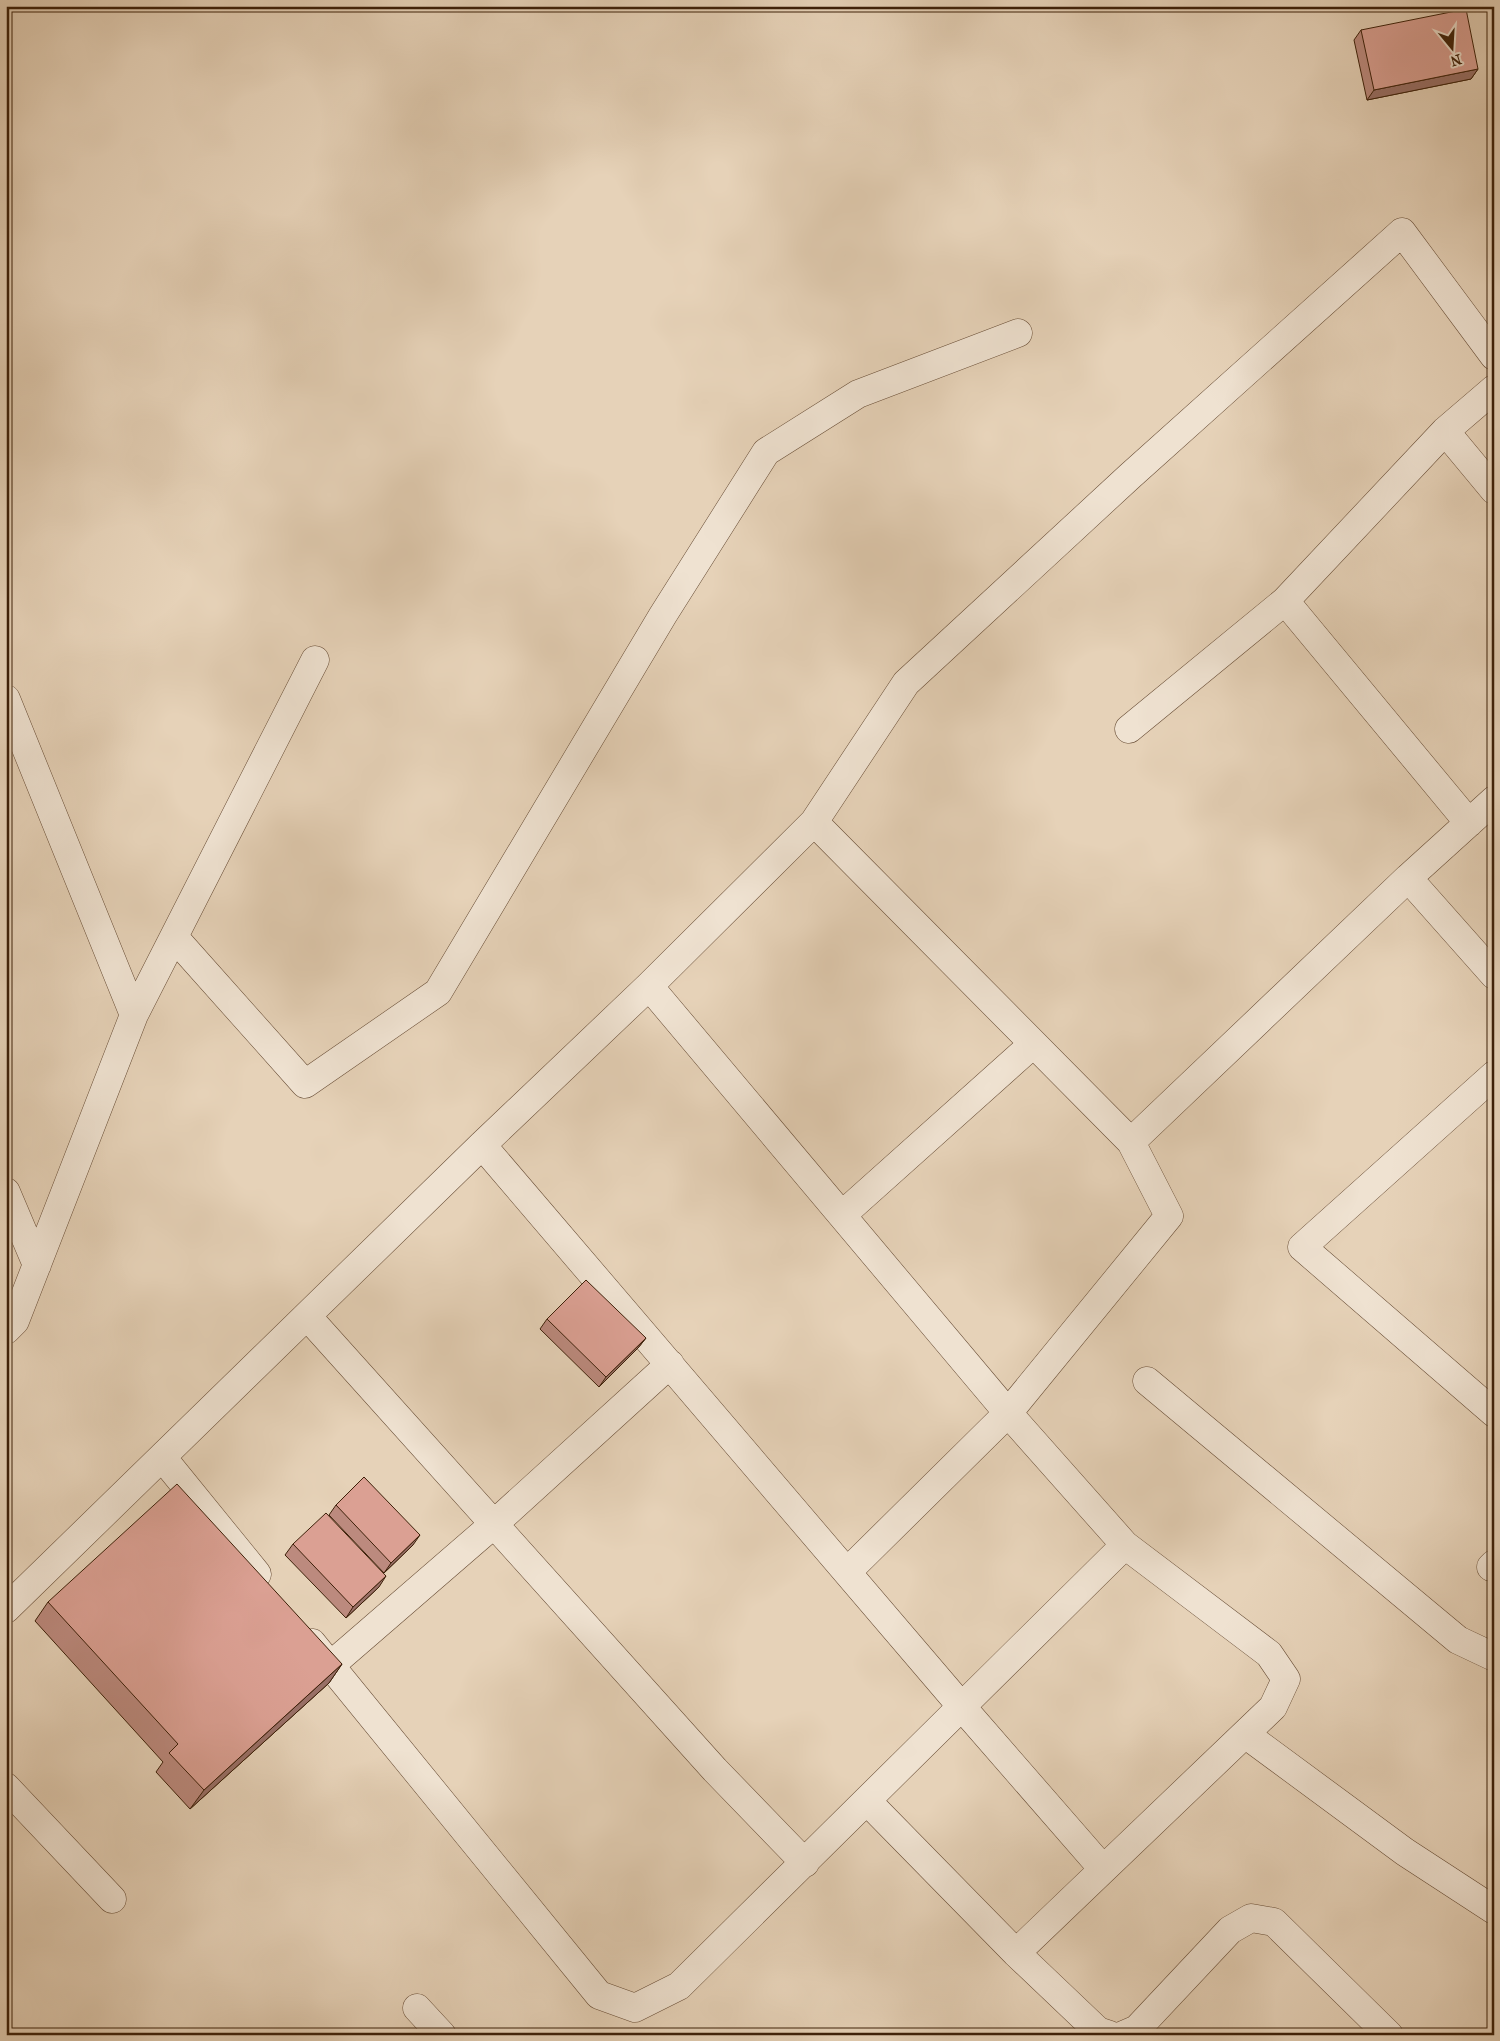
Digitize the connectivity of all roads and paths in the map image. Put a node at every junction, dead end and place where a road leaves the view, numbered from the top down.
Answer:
1 (1018, 333) dead end
2 (1494, 356) edge
3 (1494, 389) edge
4 (1445, 431) junction
5 (1494, 490) edge
6 (1284, 601) junction
7 (315, 660) dead end
8 (6, 699) edge
9 (1129, 728) dead end
10 (1494, 800) edge
11 (814, 822) junction
12 (1468, 823) junction
13 (1408, 878) junction
14 (174, 937) junction
15 (1494, 974) edge
16 (648, 986) junction
17 (134, 1015) junction
18 (1033, 1044) junction
19 (1494, 1075) edge
20 (1131, 1142) junction
21 (482, 1145) junction
22 (6, 1192) edge
23 (842, 1215) junction
24 (37, 1265) junction
25 (307, 1316) junction
26 (6, 1330) edge
27 (670, 1364) junction
28 (1147, 1381) dead end
29 (1008, 1413) junction
30 (1494, 1413) edge
31 (162, 1457) junction
32 (494, 1524) junction
33 (1125, 1545) junction
34 (847, 1572) junction
35 (274, 1596) edge
36 (6, 1609) edge
37 (300, 1627) edge
38 (1494, 1657) edge
39 (331, 1665) junction
40 (962, 1707) junction
41 (1245, 1734) junction
42 (6, 1787) edge
43 (867, 1802) junction
44 (805, 1863) junction
45 (1103, 1869) junction
46 (112, 1899) dead end
47 (1494, 1910) edge
48 (1016, 1952) junction
49 (418, 2008) dead end
50 (442, 2035) edge
51 (1110, 2035) edge
52 (1123, 2035) edge
53 (1389, 2035) edge

1 - 14 street
2 - 11 street
3 - 4 street
4 - 5 street
4 - 6 street
6 - 9 street
6 - 12 street
7 - 14 street
8 - 17 street
10 - 12 street
11 - 16 street
11 - 18 street
12 - 13 street
13 - 15 street
13 - 20 street
14 - 17 street
16 - 21 street
16 - 23 street
17 - 24 street
18 - 20 street
18 - 23 street
19 - 30 street
20 - 29 street
21 - 25 street
21 - 27 street
22 - 24 street
23 - 29 street
24 - 26 street
25 - 31 street
25 - 32 street
27 - 32 street
27 - 34 street
28 - 38 street
29 - 33 street
29 - 34 street
31 - 35 street
31 - 36 street
32 - 39 street
32 - 44 street
33 - 40 street
33 - 41 street
34 - 40 street
37 - 39 street
39 - 44 street
40 - 43 street
40 - 45 street
41 - 45 street
41 - 47 street
42 - 46 street
43 - 44 street
43 - 48 street
45 - 48 street
48 - 51 street
49 - 50 street
52 - 53 street

